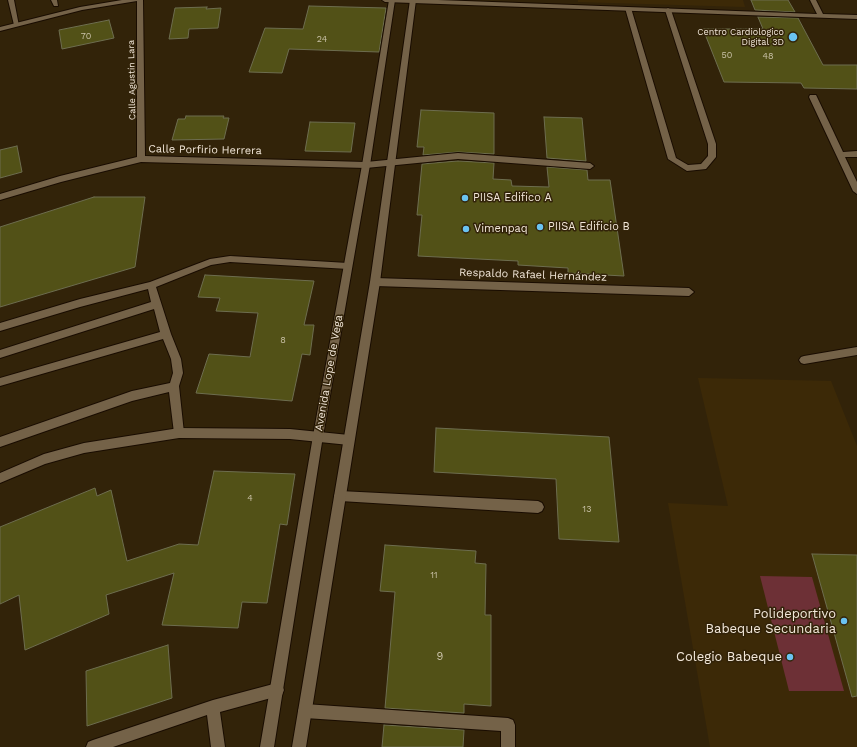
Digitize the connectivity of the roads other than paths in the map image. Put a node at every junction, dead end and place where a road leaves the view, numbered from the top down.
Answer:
1 (11, 0) edge
2 (134, 0) edge
3 (140, 0) edge
4 (385, 0) edge
5 (392, 0) edge
6 (413, 0) edge
7 (813, 0) edge
8 (628, 8) junction
9 (668, 10) junction
10 (821, 16) junction
11 (857, 17) edge
12 (17, 25) junction
13 (0, 29) edge
14 (813, 97) dead end
15 (857, 154) edge
16 (841, 156) junction
17 (142, 159) junction
18 (390, 163) junction
19 (366, 165) junction
20 (590, 166) dead end
21 (857, 191) edge
22 (0, 197) edge
23 (348, 266) junction
24 (375, 282) junction
25 (151, 285) junction
26 (689, 292) dead end
27 (156, 304) junction
28 (0, 327) edge
29 (166, 334) junction
30 (857, 351) edge
31 (0, 354) edge
32 (804, 360) dead end
33 (0, 382) edge
34 (174, 386) junction
35 (179, 433) junction
36 (318, 436) junction
37 (349, 440) junction
38 (0, 442) edge
39 (0, 478) edge
40 (340, 496) junction
41 (538, 507) dead end
42 (277, 690) junction
43 (213, 707) junction
44 (305, 711) junction
45 (93, 747) edge
46 (218, 747) edge
47 (268, 747) edge
48 (299, 747) edge
49 (508, 747) edge

1 - 12 street
2 - 12 street
3 - 17 street, Calle Agustín Lara
4 - 5 street
5 - 6 street
5 - 19 street, Avenida Lope de Vega
6 - 8 street
6 - 18 street
7 - 10 street
8 - 9 street
8 - 9 street
9 - 10 street
10 - 11 street
12 - 13 street
14 - 16 street
15 - 16 street
16 - 21 street
17 - 19 street, Calle Porfirio Herrera
17 - 22 street, Calle Porfirio Herrera
18 - 19 street, Calle Porfirio Herrera
18 - 20 street, Calle Porfirio Herrera
18 - 24 street
19 - 23 street, Avenida Lope de Vega
23 - 25 street
23 - 36 street, Avenida Lope de Vega
24 - 26 street, Respaldo Rafael Hernández
24 - 37 street
25 - 27 street
25 - 28 street
27 - 29 street
27 - 31 street
29 - 33 street
29 - 34 street
30 - 32 street
34 - 35 street
34 - 38 street
35 - 36 street
35 - 39 street
36 - 37 street
36 - 42 street, Avenida Lope de Vega
37 - 40 street
40 - 41 street
40 - 44 street
42 - 43 street
42 - 47 street, Avenida Lope de Vega
43 - 45 street
43 - 46 street
44 - 48 street
44 - 49 street

